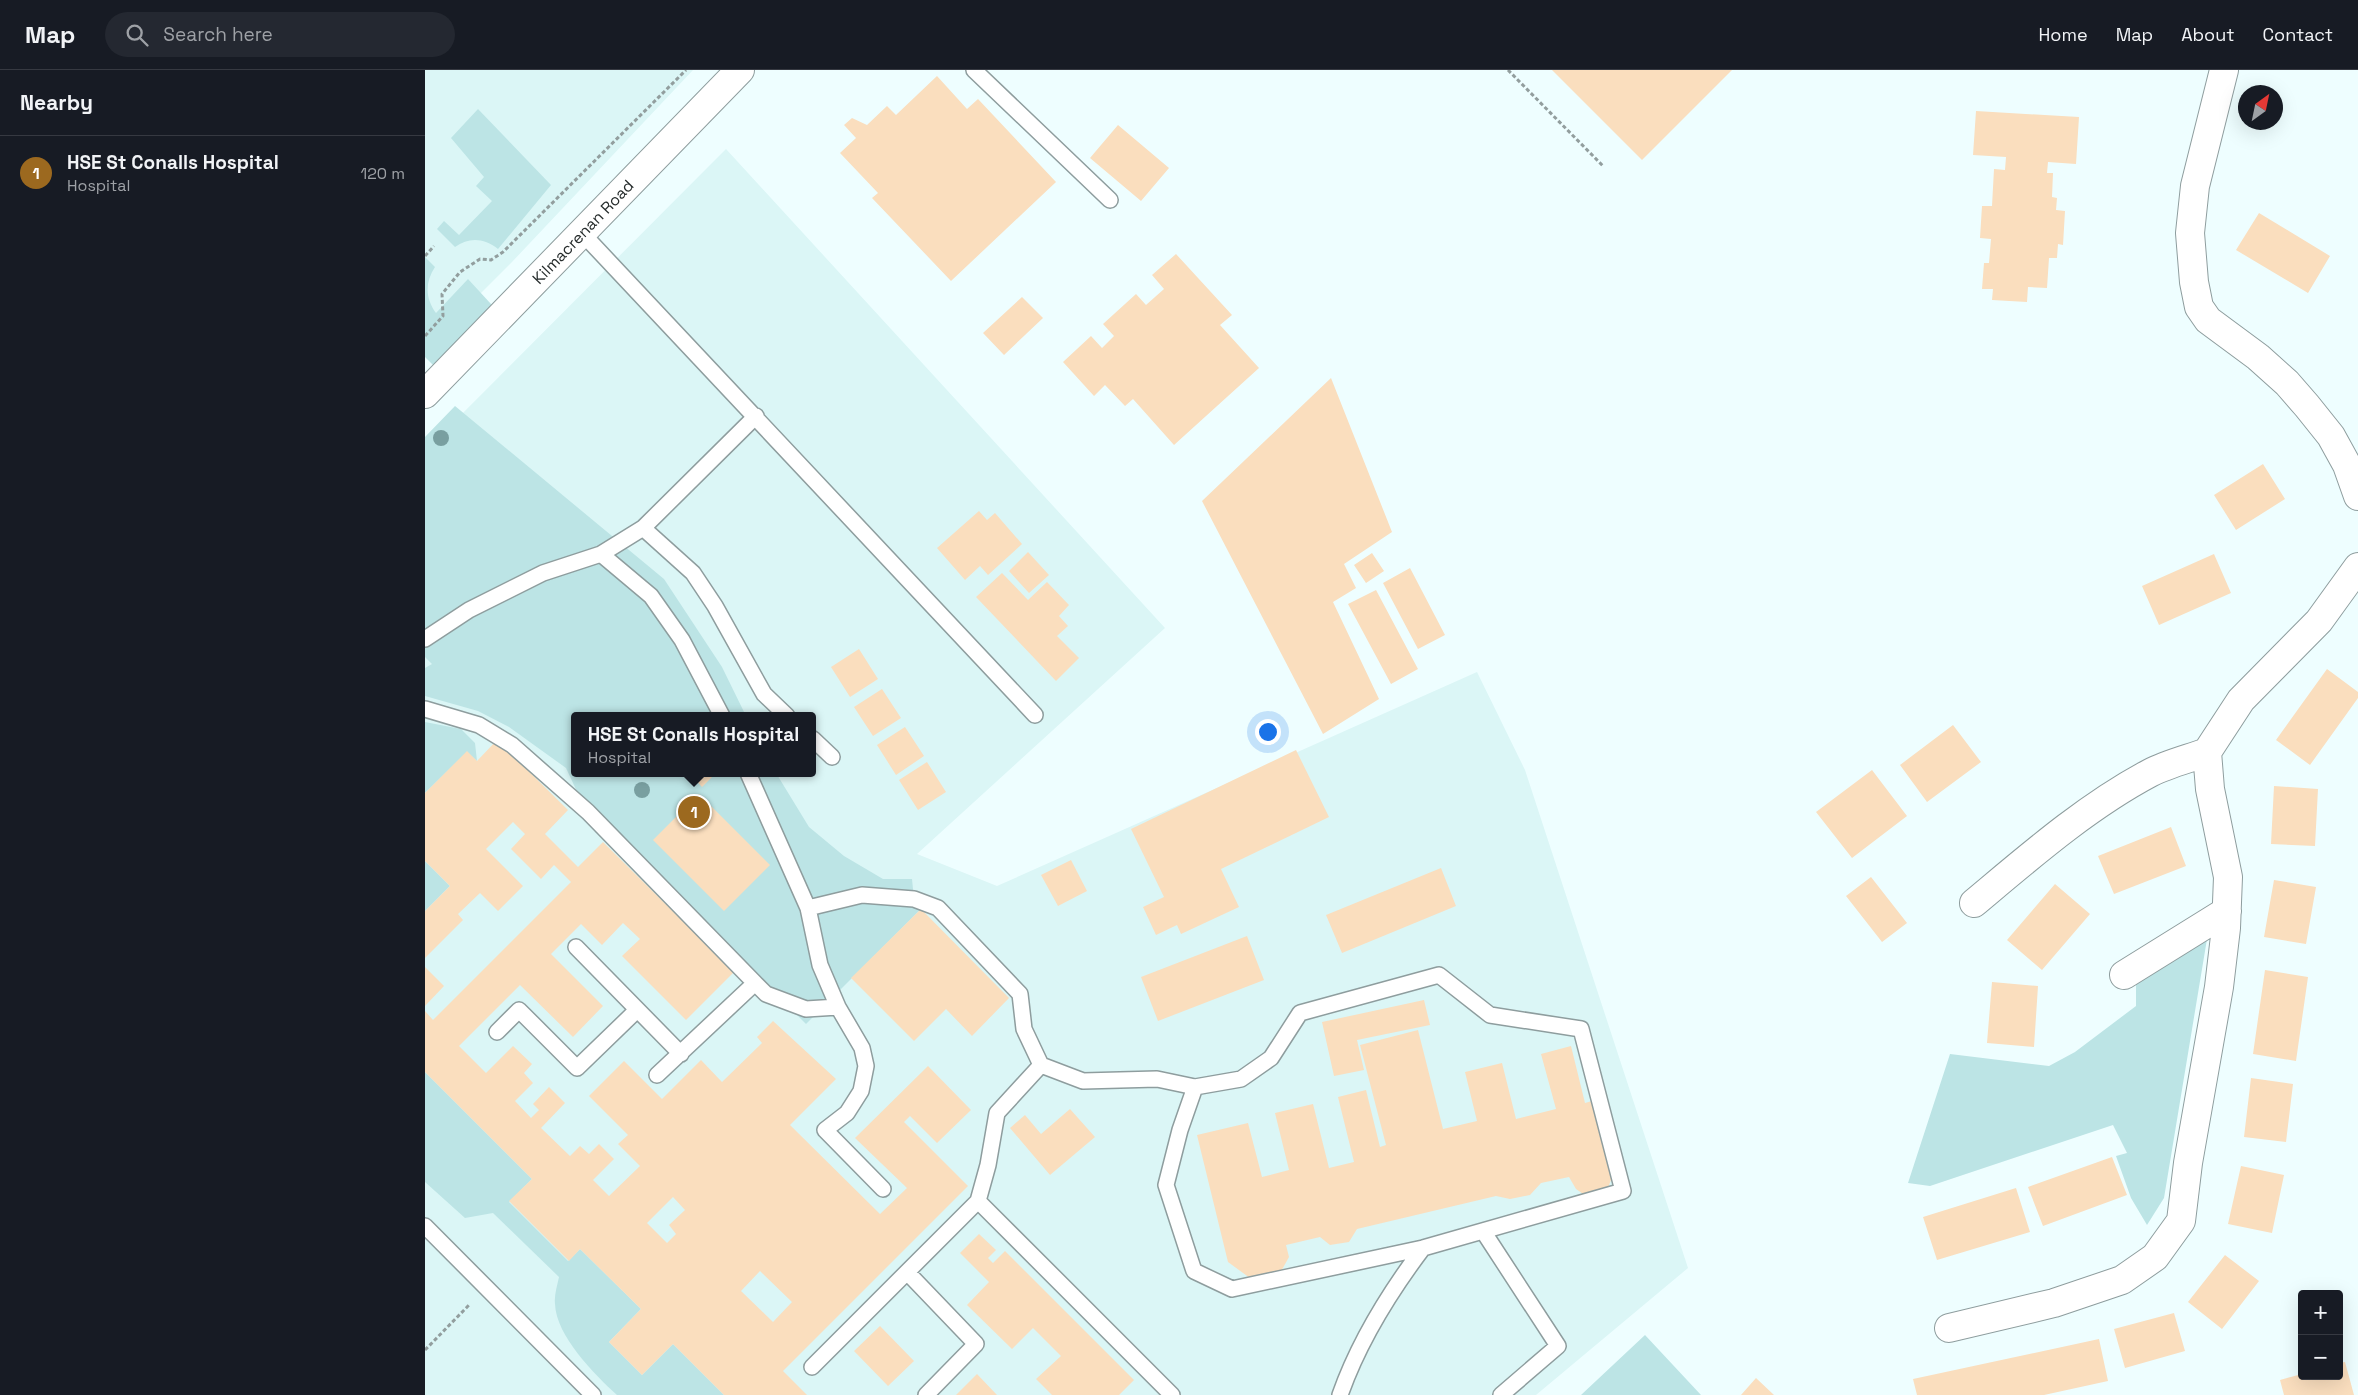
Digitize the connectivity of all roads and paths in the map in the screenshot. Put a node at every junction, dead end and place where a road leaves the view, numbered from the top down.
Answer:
1 (686, 70) edge
2 (741, 70) edge
3 (973, 70) edge
4 (1508, 70) edge
5 (2224, 70) edge
6 (1603, 166) dead end
7 (1110, 200) dead end
8 (582, 233) junction
9 (434, 246) dead end
10 (425, 256) edge
11 (425, 336) edge
12 (425, 394) edge
13 (756, 416) junction
14 (2358, 496) edge
15 (643, 528) junction
16 (601, 554) junction
17 (2358, 568) edge
18 (425, 639) edge
19 (425, 709) edge
20 (720, 712) edge
21 (783, 712) edge
22 (1035, 715) dead end
23 (816, 742) edge
24 (2207, 752) junction
25 (832, 757) dead end
26 (750, 777) edge
27 (1974, 903) dead end
28 (808, 908) junction
29 (2227, 911) junction
30 (576, 947) dead end
31 (2124, 975) dead end
32 (755, 983) junction
33 (838, 1007) junction
34 (637, 1010) junction
35 (497, 1032) dead end
36 (681, 1054) junction
37 (1041, 1065) junction
38 (657, 1075) dead end
39 (1195, 1088) junction
40 (883, 1189) dead end
41 (978, 1201) junction
42 (425, 1226) edge
43 (1483, 1230) junction
44 (1423, 1248) junction
45 (907, 1272) junction
46 (485, 1287) junction
47 (1949, 1328) dead end
48 (425, 1350) edge
49 (811, 1367) dead end
50 (593, 1395) edge
51 (926, 1395) edge
52 (1172, 1395) edge
53 (1340, 1395) edge
54 (1501, 1395) edge

1 - 11 path
2 - 8 street, Kilmacrenan Road
3 - 7 lane
4 - 6 path
5 - 14 street
8 - 12 street, Kilmacrenan Road
8 - 13 lane
9 - 10 path
13 - 15 lane
13 - 22 lane
15 - 16 lane
15 - 21 lane
16 - 18 lane
16 - 20 lane
17 - 24 street
19 - 32 lane
23 - 25 lane
24 - 27 street
24 - 29 street
26 - 28 lane
28 - 33 lane
28 - 37 lane
29 - 31 street
29 - 47 street
30 - 34 lane
32 - 33 lane
32 - 36 lane
33 - 40 lane
34 - 35 lane
34 - 36 lane
36 - 38 lane
37 - 39 lane
37 - 41 lane
39 - 43 lane
39 - 44 lane
41 - 45 lane
41 - 52 lane
42 - 46 lane
43 - 44 lane
43 - 54 lane
44 - 53 lane
45 - 49 lane
45 - 51 lane
46 - 48 path
46 - 50 lane

